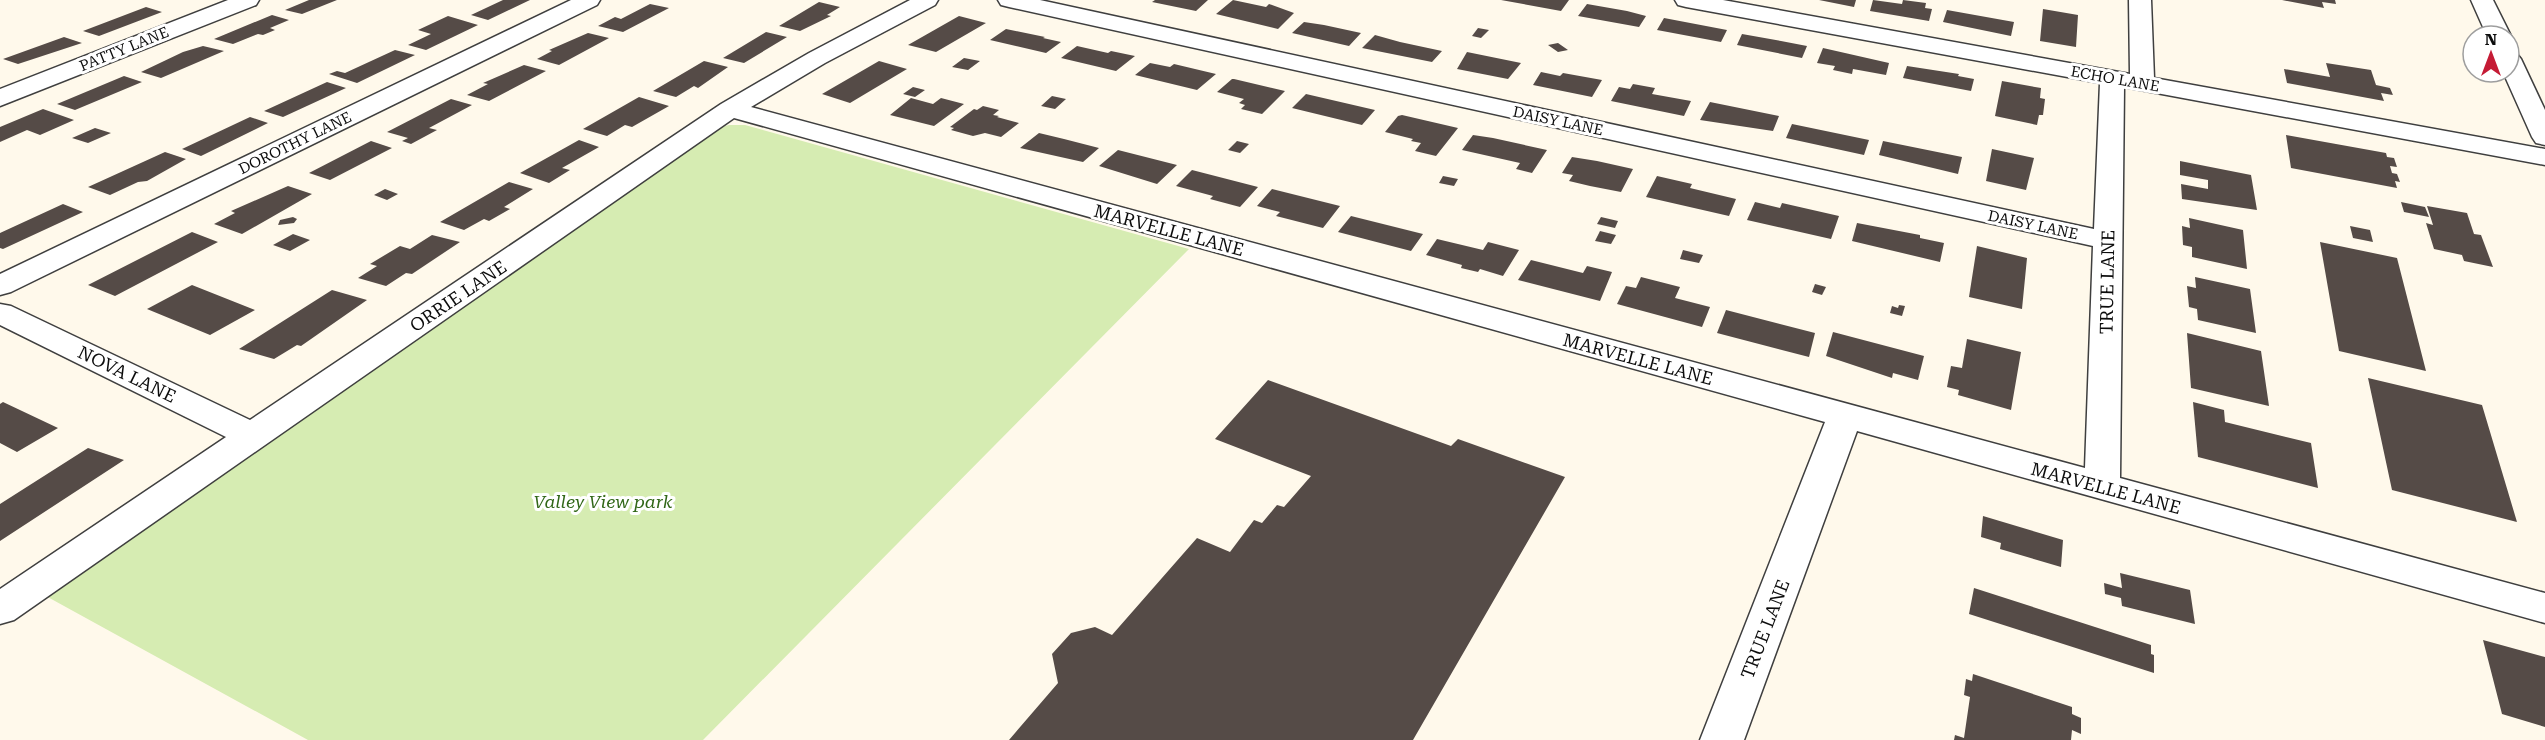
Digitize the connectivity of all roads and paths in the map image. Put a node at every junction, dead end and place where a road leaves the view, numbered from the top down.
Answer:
1 (248, 0) edge
2 (589, 0) edge
3 (927, 0) edge
4 (1009, 0) edge
5 (1686, 0) edge
6 (2140, 0) edge
7 (2482, 0) edge
8 (2493, 24) edge
9 (2112, 78) junction
10 (2142, 83) junction
11 (2521, 84) edge
12 (0, 98) edge
13 (730, 110) junction
14 (2545, 137) edge
15 (2545, 157) edge
16 (2108, 242) junction
17 (0, 286) edge
18 (0, 313) edge
19 (1845, 416) junction
20 (254, 436) junction
21 (2102, 486) junction
22 (2545, 608) edge
23 (0, 609) edge
24 (1722, 740) edge

1 - 12 street, PATTY LANE
2 - 17 street, DOROTHY LANE
3 - 13 street, ORRIE LANE
4 - 16 street, DAISY LANE
5 - 9 street, ECHO LANE
6 - 10 street
7 - 8 street
9 - 10 street, ECHO LANE
9 - 16 street, TRUE LANE
10 - 15 street, ECHO LANE
11 - 14 street
13 - 19 street, MARVELLE LANE
13 - 20 street, ORRIE LANE
16 - 21 street, TRUE LANE
18 - 20 street, NOVA LANE
19 - 21 street, MARVELLE LANE
19 - 24 street, TRUE LANE
20 - 23 street, ORRIE LANE
21 - 22 street, MARVELLE LANE

